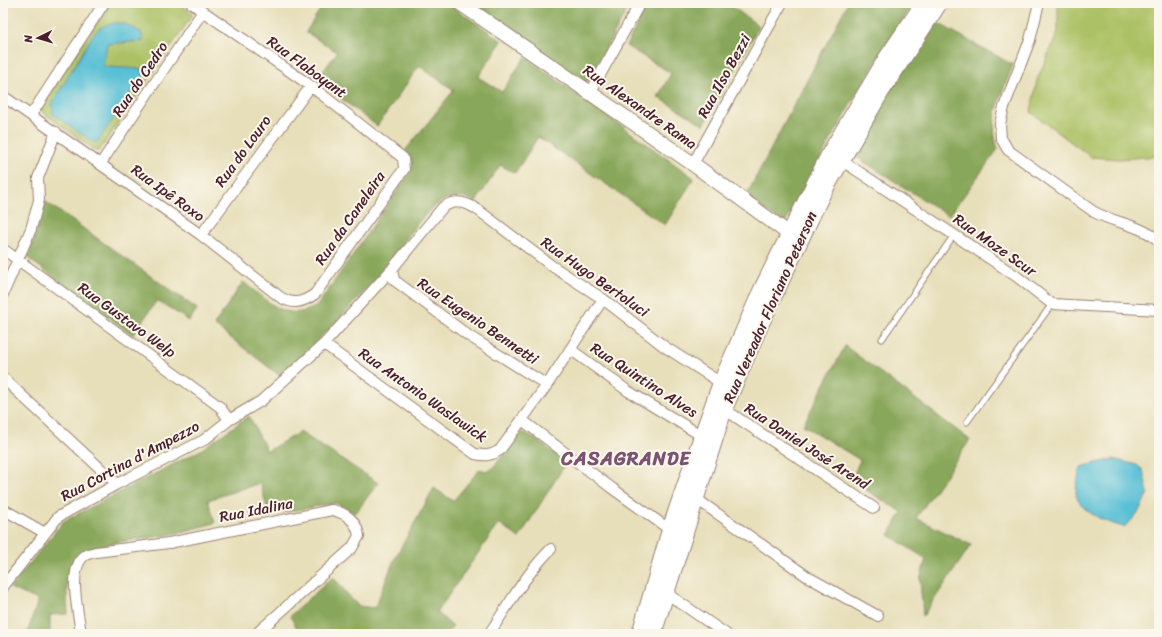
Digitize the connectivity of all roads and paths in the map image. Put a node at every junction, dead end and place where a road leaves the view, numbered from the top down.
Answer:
1 (191, 3) edge
2 (460, 3) edge
3 (640, 3) edge
4 (782, 3) edge
5 (924, 3) edge
6 (939, 3) edge
7 (1039, 3) edge
8 (100, 4) edge
9 (203, 12) junction
10 (311, 86) junction
11 (590, 93) junction
12 (3, 96) edge
13 (31, 115) junction
14 (56, 132) junction
15 (836, 156) junction
16 (403, 158) joint
17 (101, 163) junction
18 (693, 164) junction
19 (451, 202) joint
20 (201, 235) junction
21 (954, 235) junction
22 (794, 238) junction
23 (1159, 241) edge
24 (3, 249) edge
25 (18, 260) junction
26 (392, 269) junction
27 (3, 294) edge
28 (315, 294) joint
29 (603, 299) junction
30 (1052, 304) junction
31 (1159, 310) edge
32 (882, 339) dead end
33 (324, 344) junction
34 (570, 349) junction
35 (3, 378) edge
36 (721, 383) junction
37 (546, 385) junction
38 (724, 409) junction
39 (229, 420) junction
40 (522, 420) junction
41 (968, 422) dead end
42 (702, 436) junction
43 (117, 484) junction
44 (695, 498) junction
45 (3, 508) edge
46 (874, 508) dead end
47 (44, 533) junction
48 (677, 534) junction
49 (551, 549) dead end
50 (3, 587) edge
51 (666, 592) junction
52 (878, 616) dead end
53 (81, 634) edge
54 (256, 634) edge
55 (489, 634) edge
56 (640, 634) edge
57 (653, 634) edge
58 (726, 634) edge

1 - 9 street, Rua Flaboyant
2 - 11 street, Rua Alexandre Rama
3 - 11 street
4 - 18 street, Rua Ilso Bezzi
5 - 15 main road, Rua Vereador Floriano Peterson
6 - 15 main road, Rua Vereador Floriano Peterson
7 - 23 street
8 - 13 street
9 - 10 street, Rua Flaboyant
9 - 17 street, Rua do Cedro
10 - 16 street, Rua Flaboyant
10 - 20 street, Rua do Louro
11 - 18 street, Rua Alexandre Rama
12 - 13 street, Rua Ipê Roxo
13 - 14 street, Rua Ipê Roxo
14 - 17 street, Rua Ipê Roxo
14 - 25 street
15 - 21 street, Rua Moze Scur
15 - 22 main road, Rua Vereador Floriano Peterson
16 - 28 street, Rua da Caneleira
17 - 20 street, Rua Ipê Roxo
18 - 22 street, Rua Alexandre Rama
19 - 26 street, Rua Cortina d'Ampezzo
19 - 29 street, Rua Hugo Bertoluci
20 - 28 street, Rua Ipê Roxo
21 - 30 street, Rua Moze Scur
21 - 32 lane
22 - 36 main road, Rua Vereador Floriano Peterson
22 - 38 main road, Rua Vereador Floriano Peterson
24 - 25 street, Rua Gustavo Welp
25 - 27 street
25 - 39 street, Rua Gustavo Welp
26 - 33 street, Rua Cortina d'Ampezzo
26 - 37 street, Rua Eugenio Bennetti
29 - 34 street, Rua Antonio Waslawick
29 - 36 street, Rua Hugo Bertoluci
30 - 31 street
30 - 41 lane
33 - 39 street, Rua Cortina d'Ampezzo
33 - 40 street, Rua Antonio Waslawick
34 - 37 street, Rua Antonio Waslawick
34 - 42 street, Rua Quintino Alves
35 - 43 street
36 - 42 main road, Rua Vereador Floriano Peterson
37 - 40 street, Rua Antonio Waslawick
38 - 44 main road, Rua Vereador Floriano Peterson
38 - 46 street, Rua Daniel José Arend
39 - 43 street, Rua Cortina d'Ampezzo
40 - 48 street
42 - 48 main road, Rua Vereador Floriano Peterson
43 - 47 street, Rua Cortina d'Ampezzo
44 - 48 main road, Rua Vereador Floriano Peterson
44 - 52 street
45 - 47 street
47 - 50 street, Rua Cortina d'Ampezzo
48 - 51 main road, Rua Vereador Floriano Peterson
48 - 56 main road, Rua Vereador Floriano Peterson
49 - 55 street
51 - 57 main road, Rua Vereador Floriano Peterson
51 - 58 street
53 - 54 street, Rua Idalina

